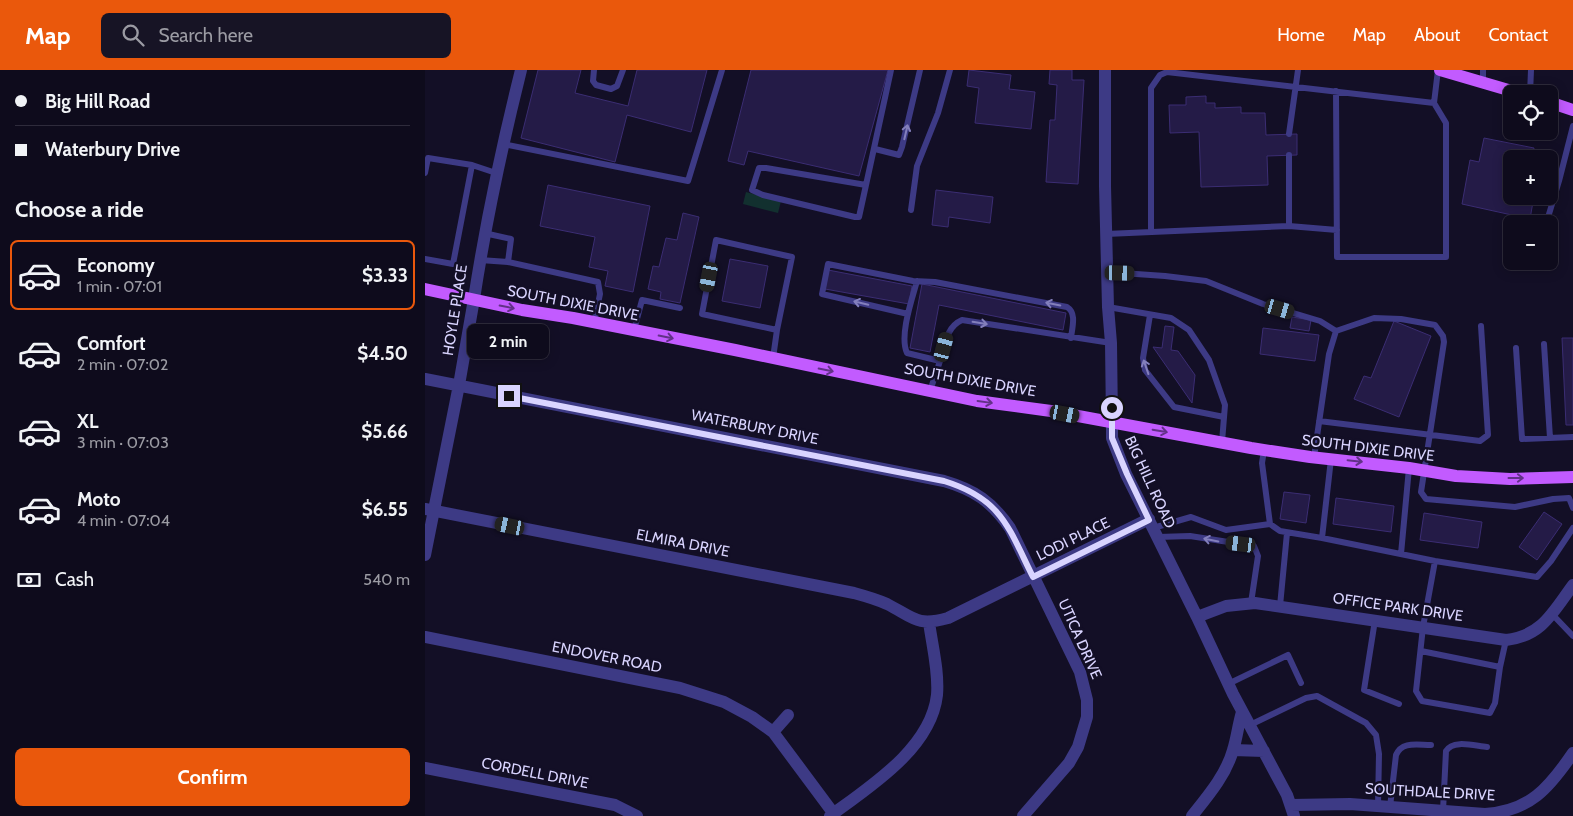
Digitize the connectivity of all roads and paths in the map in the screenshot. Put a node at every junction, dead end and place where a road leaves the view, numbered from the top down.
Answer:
1 (521, 70) edge
2 (594, 70) edge
3 (623, 70) edge
4 (722, 70) edge
5 (891, 70) edge
6 (919, 70) edge
7 (950, 70) edge
8 (1105, 70) edge
9 (1297, 70) edge
10 (1439, 70) edge
11 (1531, 70) edge
12 (1483, 76) edge
13 (1503, 85) edge
14 (1530, 85) edge
15 (1295, 86) junction
16 (1336, 91) junction
17 (1434, 102) junction
18 (1558, 105) edge
19 (1573, 110) edge
20 (1573, 126) edge
21 (1289, 134) dead end
22 (503, 144) junction
23 (875, 148) junction
24 (1289, 155) dead end
25 (472, 165) junction
26 (425, 173) edge
27 (496, 173) junction
28 (866, 184) junction
29 (911, 210) dead end
30 (1548, 215) edge
31 (1289, 226) junction
32 (1337, 230) junction
33 (1151, 232) junction
34 (484, 233) junction
35 (1106, 234) junction
36 (425, 259) edge
37 (480, 260) junction
38 (508, 262) junction
39 (1107, 272) junction
40 (917, 281) junction
41 (425, 289) edge
42 (473, 298) junction
43 (1108, 307) junction
44 (680, 308) dead end
45 (908, 314) junction
46 (1150, 315) junction
47 (594, 322) junction
48 (1481, 326) dead end
49 (634, 330) junction
50 (777, 330) junction
51 (1336, 331) junction
52 (1071, 338) junction
53 (1111, 344) junction
54 (1544, 344) dead end
55 (1516, 348) dead end
56 (773, 358) junction
57 (940, 361) junction
58 (425, 378) edge
59 (459, 385) junction
60 (930, 391) junction
61 (1224, 416) junction
62 (1319, 421) junction
63 (1112, 422) junction
64 (1429, 436) junction
65 (1573, 437) edge
66 (1550, 438) junction
67 (1222, 442) junction
68 (1264, 450) junction
69 (1314, 458) junction
70 (1331, 459) junction
71 (1409, 468) junction
72 (1423, 470) junction
73 (1573, 477) edge
74 (1573, 508) edge
75 (430, 510) edge
76 (1270, 524) junction
77 (1153, 528) junction
78 (1573, 528) edge
79 (1287, 532) junction
80 (1322, 538) junction
81 (1401, 554) junction
82 (425, 555) edge
83 (1435, 562) junction
84 (1033, 577) junction
85 (1573, 585) edge
86 (1251, 603) junction
87 (1280, 606) junction
88 (1552, 614) junction
89 (1197, 616) junction
90 (1375, 620) junction
91 (929, 622) junction
92 (1423, 627) junction
93 (1573, 636) edge
94 (425, 638) edge
95 (1506, 640) junction
96 (1421, 651) junction
97 (1500, 667) junction
98 (1301, 683) dead end
99 (1228, 684) junction
100 (1399, 704) dead end
101 (1242, 712) junction
102 (788, 715) dead end
103 (1250, 725) junction
104 (773, 732) junction
105 (1431, 744) dead end
106 (1487, 747) dead end
107 (1233, 750) junction
108 (1264, 751) junction
109 (1573, 753) edge
110 (425, 768) edge
111 (1384, 807) junction
112 (1292, 811) edge
113 (1443, 811) junction
114 (832, 815) edge
115 (637, 816) edge
116 (1023, 816) edge
117 (1192, 816) edge

1 - 22 street, HOYLE PLACE
2 - 3 lane
4 - 22 lane
5 - 23 lane
23 -> 6 lane
7 - 29 lane
8 - 35 street, BIG HILL ROAD
9 - 15 lane
10 - 12 main road
10 - 17 lane
11 - 14 lane
12 - 13 main road
15 - 16 lane
15 - 21 lane
15 - 33 lane
16 - 17 lane
16 - 32 lane
17 - 32 lane
18 - 19 main road
20 - 30 lane
22 - 27 street, HOYLE PLACE
23 - 28 lane
24 - 31 lane
25 - 26 lane
25 - 27 lane
25 - 36 lane
27 - 34 street, HOYLE PLACE
28 - 28 lane
31 - 32 lane
31 - 33 lane
33 - 35 lane
34 - 37 street, HOYLE PLACE
34 - 38 lane
35 - 39 street, BIG HILL ROAD
37 - 38 lane
37 - 42 street, HOYLE PLACE
38 - 47 lane
39 - 43 street, BIG HILL ROAD
39 - 51 lane
40 - 45 lane
45 -> 40 lane
52 -> 40 lane
41 - 42 main road, SOUTH DIXIE DRIVE
42 -> 47 main road, SOUTH DIXIE DRIVE
42 - 59 street, HOYLE PLACE
43 - 46 lane
43 - 53 street, BIG HILL ROAD
44 - 49 lane
45 - 57 lane
46 - 61 lane
61 -> 46 lane
47 - 49 main road, SOUTH DIXIE DRIVE
48 - 64 lane
49 -> 56 main road, SOUTH DIXIE DRIVE
50 - 50 lane
50 - 56 lane
51 - 62 lane
51 - 64 lane
52 - 53 lane
57 -> 52 lane
53 - 63 street, BIG HILL ROAD
54 - 66 lane
55 - 66 lane
56 -> 60 main road, SOUTH DIXIE DRIVE
57 - 60 lane
58 - 59 street, WATERBURY DRIVE
59 - 75 street, HOYLE PLACE
59 - 84 street, WATERBURY DRIVE
60 -> 63 main road, SOUTH DIXIE DRIVE
61 - 67 lane
62 - 64 lane
62 - 69 lane
63 -> 67 main road, SOUTH DIXIE DRIVE
63 - 77 street, BIG HILL ROAD
64 - 72 lane
65 - 66 lane
67 - 68 main road, SOUTH DIXIE DRIVE
68 - 69 main road, SOUTH DIXIE DRIVE
68 - 76 lane
69 - 70 main road, SOUTH DIXIE DRIVE
70 -> 71 main road, SOUTH DIXIE DRIVE
70 - 80 lane
71 - 72 main road, SOUTH DIXIE DRIVE
71 - 81 lane
72 -> 73 main road, SOUTH DIXIE DRIVE
72 - 74 lane
75 - 82 street, HOYLE PLACE
75 - 91 street, ELMIRA DRIVE
76 - 77 lane
76 - 79 lane
77 - 84 street, LODI PLACE
86 -> 77 lane
77 - 89 street, BIG HILL ROAD
78 - 83 lane
79 - 80 lane
79 - 87 lane
80 - 81 lane
81 - 83 lane
83 - 92 lane
84 - 91 street, LODI PLACE
84 - 116 street, UTICA DRIVE
85 - 88 street, OFFICE PARK DRIVE
86 - 87 street, OFFICE PARK DRIVE
86 - 89 street, OFFICE PARK DRIVE
87 - 90 street, OFFICE PARK DRIVE
88 - 93 lane
88 - 95 street, OFFICE PARK DRIVE
89 - 99 street, BIG HILL ROAD
90 - 92 street, OFFICE PARK DRIVE
90 - 100 lane
91 - 114 street
92 - 95 street, OFFICE PARK DRIVE
92 - 96 lane
94 - 104 street, ENDOVER ROAD
95 - 97 lane
96 - 97 lane
96 - 97 lane
98 - 99 lane
99 - 101 street, BIG HILL ROAD
101 - 103 street, BIG HILL ROAD
101 - 107 street
102 - 104 street
103 - 108 street, BIG HILL ROAD
103 - 111 lane
104 - 114 street, ENDOVER ROAD
105 - 111 lane
106 - 113 lane
107 - 108 street
107 - 117 street
108 - 112 street, BIG HILL ROAD
109 - 113 street, SOUTHDALE DRIVE
110 - 115 street, CORDELL DRIVE
111 - 112 street, SOUTHDALE DRIVE
111 - 113 street, SOUTHDALE DRIVE

